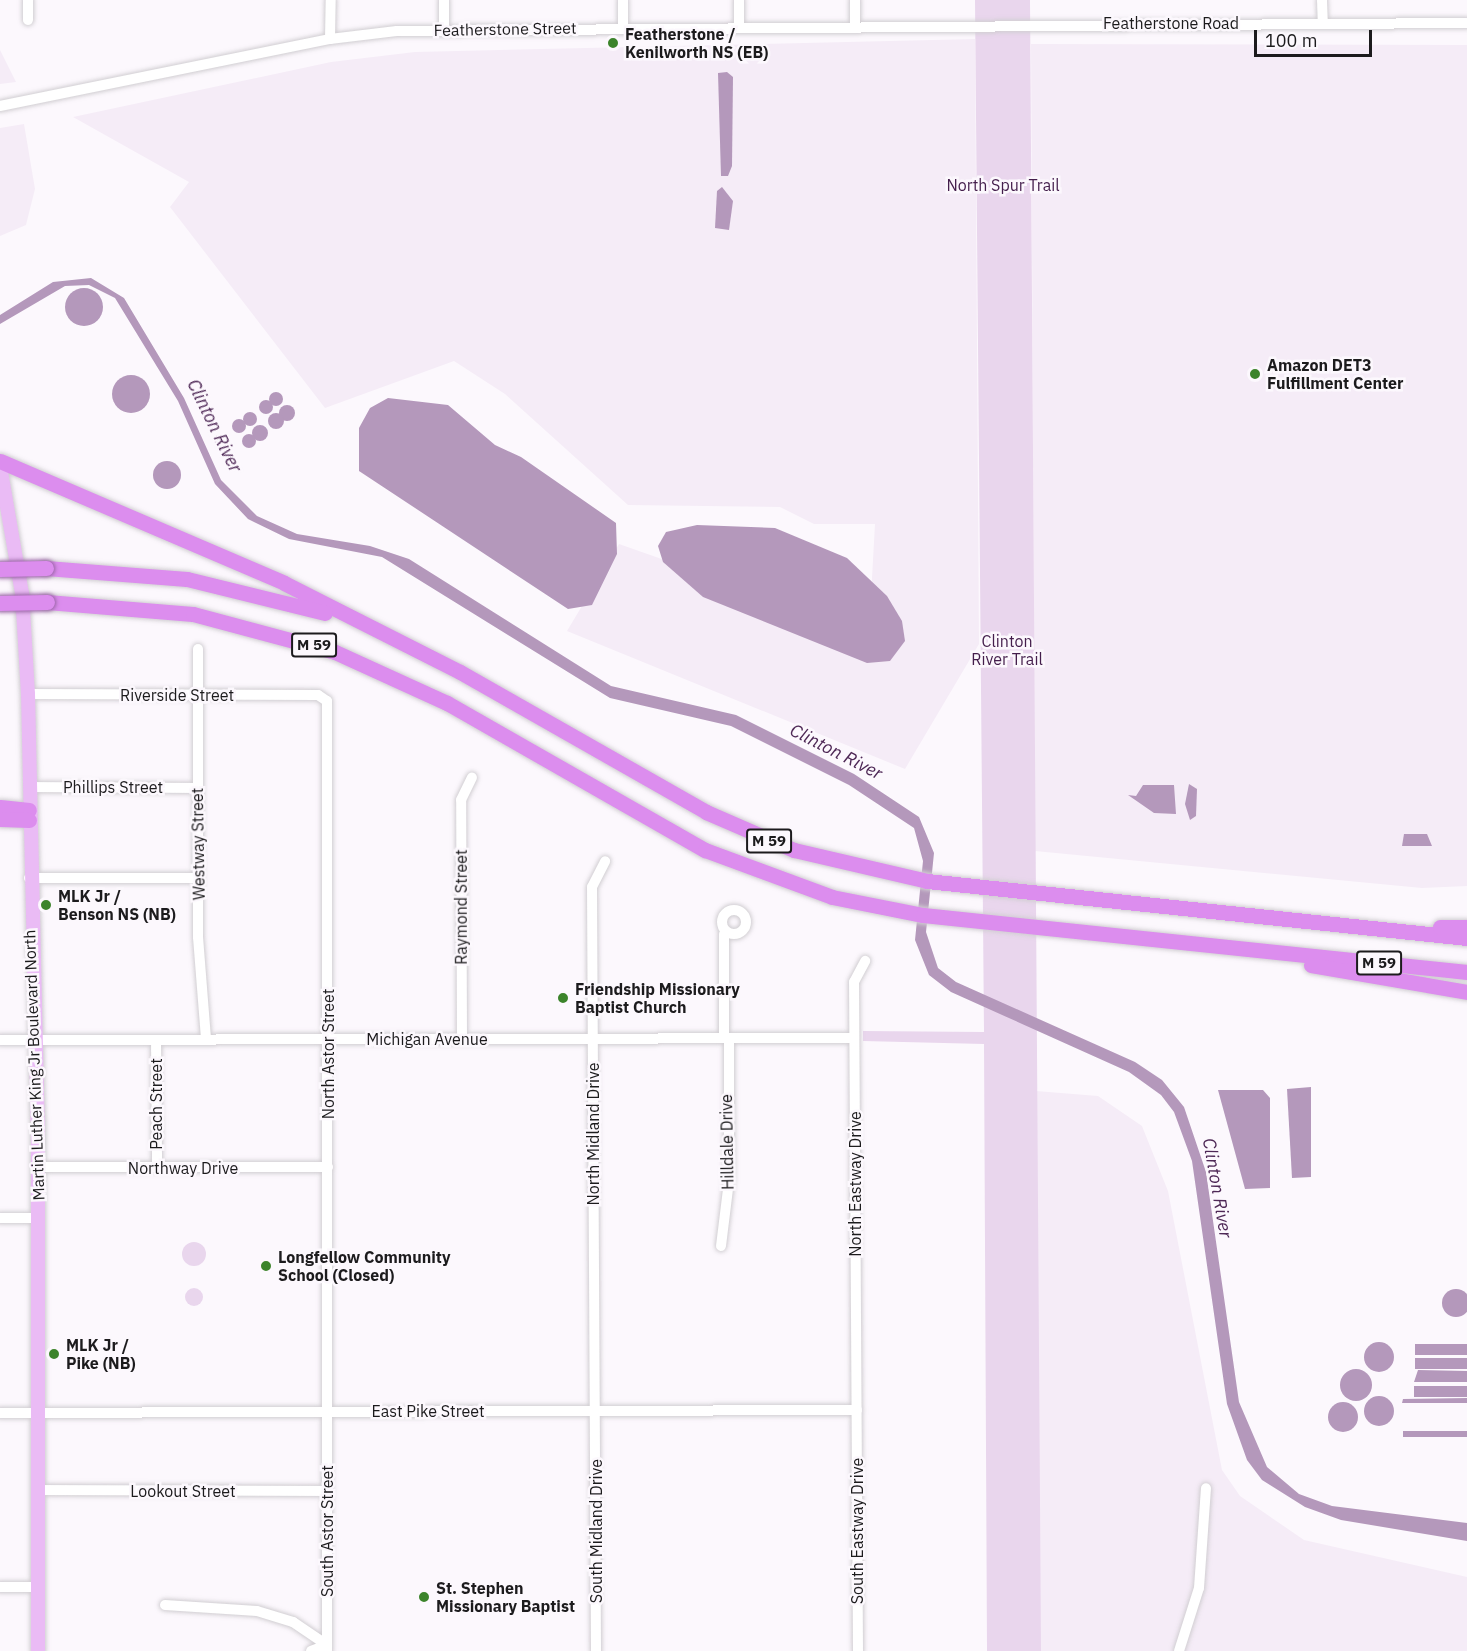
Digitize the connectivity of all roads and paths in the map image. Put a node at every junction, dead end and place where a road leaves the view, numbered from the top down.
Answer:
1 (28, 0) edge
2 (331, 0) edge
3 (444, 0) edge
4 (623, 0) edge
5 (739, 0) edge
6 (855, 0) edge
7 (1322, 0) edge
8 (28, 20) dead end
9 (1018, 22) joint
10 (1323, 23) junction
11 (1467, 23) edge
12 (855, 24) junction
13 (739, 26) junction
14 (623, 27) junction
15 (444, 30) junction
16 (330, 39) junction
17 (0, 106) edge
18 (0, 461) edge
19 (0, 466) edge
20 (0, 569) edge
21 (0, 603) edge
22 (382, 634) junction
23 (198, 649) dead end
24 (28, 694) junction
25 (197, 695) junction
26 (325, 698) joint
27 (472, 777) dead end
28 (29, 787) junction
29 (197, 788) junction
30 (0, 807) edge
31 (29, 815) junction
32 (0, 819) edge
33 (605, 861) dead end
34 (29, 878) junction
35 (198, 878) junction
36 (1338, 924) junction
37 (1467, 927) edge
38 (724, 934) dead end
39 (1467, 938) edge
40 (1291, 953) junction
41 (865, 961) dead end
42 (1467, 972) edge
43 (1467, 992) edge
44 (593, 1038) junction
45 (727, 1038) junction
46 (854, 1038) junction
47 (328, 1039) junction
48 (462, 1039) junction
49 (0, 1040) edge
50 (36, 1040) junction
51 (156, 1040) junction
52 (206, 1040) junction
53 (38, 1167) junction
54 (157, 1167) junction
55 (328, 1167) junction
56 (0, 1218) edge
57 (38, 1218) junction
58 (721, 1246) dead end
59 (856, 1410) junction
60 (595, 1411) junction
61 (328, 1412) junction
62 (0, 1413) edge
63 (38, 1413) junction
64 (1206, 1488) dead end
65 (38, 1490) junction
66 (328, 1491) junction
67 (0, 1587) edge
68 (38, 1587) junction
69 (165, 1605) dead end
70 (327, 1648) edge
71 (38, 1651) edge
72 (311, 1651) edge
73 (596, 1651) edge
74 (858, 1651) edge
75 (1179, 1651) edge

1 - 8 street
2 - 16 street
3 - 15 street
4 - 14 street
5 - 13 street
6 - 12 street
7 - 10 street
9 - 10 street, Featherstone Road
9 - 12 street, Featherstone Street
10 - 11 street, Featherstone Road
12 - 13 street, Featherstone Street
13 - 14 street, Featherstone Street
14 - 15 street, Featherstone Street
15 - 16 street, Featherstone Street
16 - 17 street, Featherstone Street
18 - 22 highway
19 - 24 main road, Martin Luther King Jr Boulevard North
20 - 22 highway, M 59, bridge
21 - 40 highway, M 59, bridge
22 - 36 highway, M 59
23 - 25 street, Westway Street
24 - 25 street, Riverside Street
24 - 28 main road, Martin Luther King Jr Boulevard North
25 - 26 street, Riverside Street
25 - 29 street, Westway Street
26 - 47 street, North Astor Street
27 - 48 street, Raymond Street
28 - 29 street, Phillips Street
28 - 31 main road, Martin Luther King Jr Boulevard North
29 - 35 street, Westway Street
30 - 31 highway
31 - 32 highway
31 - 34 main road, Martin Luther King Jr Boulevard North
33 - 44 street, North Midland Drive
34 - 35 street
34 - 50 main road, Martin Luther King Jr Boulevard North
35 - 52 street, Westway Street
36 - 37 highway
36 - 39 highway, M 59
38 - 45 street, Hilldale Drive
40 - 42 highway, M 59
40 - 43 highway
41 - 46 street, North Eastway Drive
44 - 45 street, Michigan Avenue
44 - 48 street, Michigan Avenue
44 - 60 street, North Midland Drive
45 - 46 street, Michigan Avenue
45 - 58 street, Hilldale Drive
46 - 59 street, North Eastway Drive
47 - 48 street, Michigan Avenue
47 - 52 street, Michigan Avenue
47 - 55 street, North Astor Street
49 - 50 street, Michigan Avenue
50 - 51 street, Michigan Avenue
50 - 53 main road, Martin Luther King Jr Boulevard North
51 - 52 street, Michigan Avenue
51 - 54 street, Peach Street
53 - 54 street, Northway Drive
53 - 57 main road, Martin Luther King Jr Boulevard North
54 - 55 street, Northway Drive
55 - 61 street, North Astor Street
56 - 57 street
57 - 63 main road, Martin Luther King Jr Boulevard North
59 - 60 street, East Pike Street
59 - 74 street, South Eastway Drive
60 - 61 street, East Pike Street
60 - 73 street, South Midland Drive
61 - 63 street, East Pike Street
61 - 66 street, South Astor Street
62 - 63 street, East Pike Street
63 - 65 main road, Martin Luther King Jr Boulevard North
64 - 75 street
65 - 66 street, Lookout Street
65 - 68 main road, Martin Luther King Jr Boulevard North
66 - 70 street, South Astor Street
67 - 68 street
68 - 71 main road, Martin Luther King Jr Boulevard North
69 - 70 street
70 - 72 street

